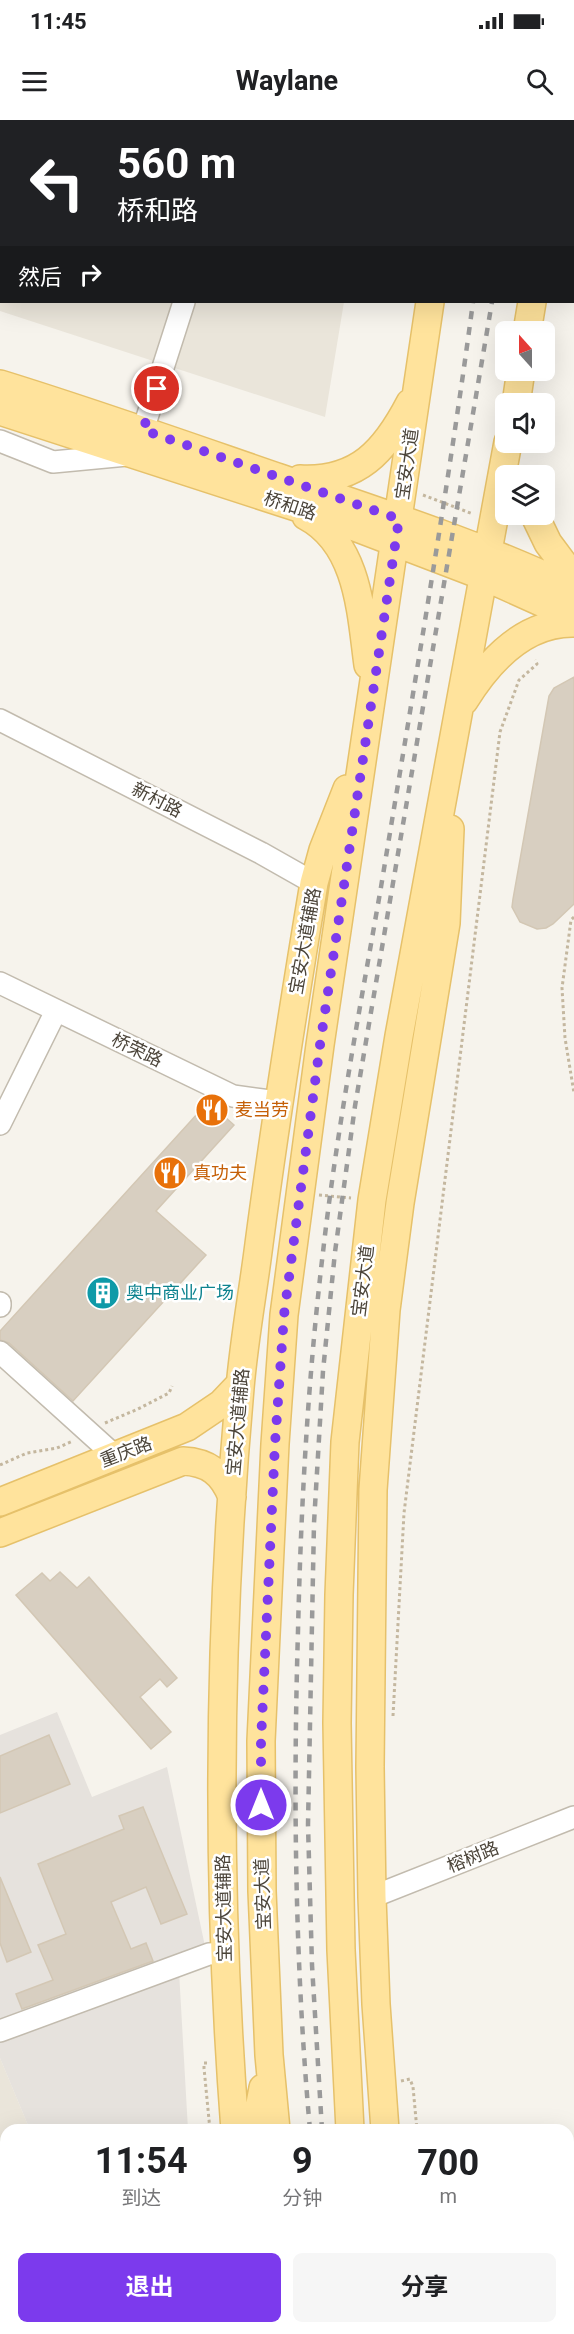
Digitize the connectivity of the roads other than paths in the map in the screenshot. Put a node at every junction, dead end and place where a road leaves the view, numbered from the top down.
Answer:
1 (184, 303) edge
2 (430, 303) edge
3 (0, 384) edge
4 (418, 389) junction
5 (0, 411) edge
6 (0, 441) edge
7 (139, 442) junction
8 (506, 453) edge
9 (281, 491) junction
10 (539, 525) edge
11 (397, 530) junction
12 (485, 563) junction
13 (574, 578) edge
14 (574, 589) edge
15 (574, 617) edge
16 (574, 623) edge
17 (372, 695) junction
18 (459, 710) junction
19 (0, 720) edge
20 (367, 728) junction
21 (452, 749) junction
22 (314, 883) junction
23 (0, 983) edge
24 (56, 1011) junction
25 (278, 1102) junction
26 (0, 1124) edge
27 (0, 1352) edge
28 (240, 1384) junction
29 (116, 1456) junction
30 (52, 1481) junction
31 (232, 1497) junction
32 (0, 1502) edge
33 (63, 1508) junction
34 (0, 1533) edge
35 (574, 1817) edge
36 (372, 1897) junction
37 (225, 1953) junction
38 (0, 2031) edge
39 (269, 2055) junction
40 (235, 2124) edge
41 (256, 2124) edge
42 (275, 2124) edge
43 (350, 2124) edge
44 (385, 2124) edge

1 - 7 street
2 - 4 main road, 宝安大道
3 - 7 main road, 桥和路
4 - 9 main road
4 - 11 main road, 宝安大道
5 - 7 main road, 桥和路
6 - 7 street
7 - 9 main road, 桥和路
8 - 12 main road, 宝安大道
9 - 11 main road, 桥和路
9 - 17 main road
10 - 13 main road
11 - 12 main road, 桥和路
11 - 17 main road, 宝安大道
12 - 14 main road, 桥和路
12 - 15 main road, 桥和路
12 - 18 main road, 宝安大道
16 - 18 main road
17 - 20 main road, 宝安大道
18 - 21 main road, 宝安大道
19 - 22 street, 新村路
20 - 22 main road, 宝安大道辅路
20 - 39 main road, 宝安大道
21 - 36 main road
21 - 43 main road, 宝安大道
22 - 25 main road, 宝安大道辅路
23 - 24 street, 桥荣路
24 - 25 street, 桥荣路
24 - 26 street
25 - 28 main road, 宝安大道辅路
27 - 29 street
28 - 29 main road, 重庆路
28 - 31 main road, 宝安大道辅路
29 - 30 main road, 重庆路
30 - 32 main road, 重庆路
30 - 33 main road
31 - 33 main road, 重庆路
31 - 37 main road, 宝安大道辅路
33 - 34 main road, 重庆路
35 - 36 street, 榕树路
36 - 44 main road
37 - 38 street
37 - 40 main road, 宝安大道辅路
39 - 41 main road
39 - 42 main road, 宝安大道

